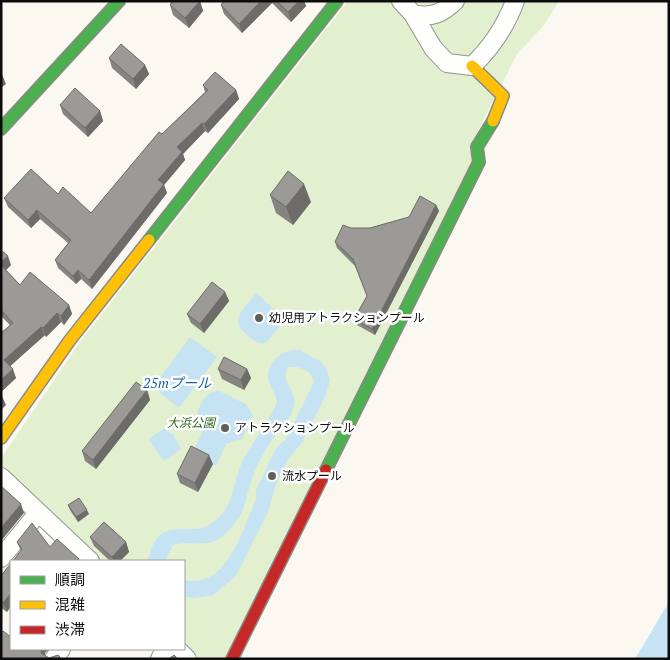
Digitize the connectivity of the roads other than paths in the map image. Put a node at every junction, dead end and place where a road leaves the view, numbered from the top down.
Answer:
1 (119, 1) edge
2 (337, 1) edge
3 (455, 1) edge
4 (515, 1) edge
5 (407, 7) edge
6 (472, 66) junction
7 (1, 129) edge
8 (1, 438) edge
9 (1, 477) edge
10 (38, 513) junction
11 (1, 558) edge
12 (89, 560) edge
13 (178, 650) edge
14 (187, 659) edge
15 (232, 659) edge

1 - 7 street
2 - 8 street
3 - 5 street
4 - 6 street
5 - 6 street
6 - 15 street
9 - 10 street
10 - 11 street
10 - 12 street
13 - 14 street

